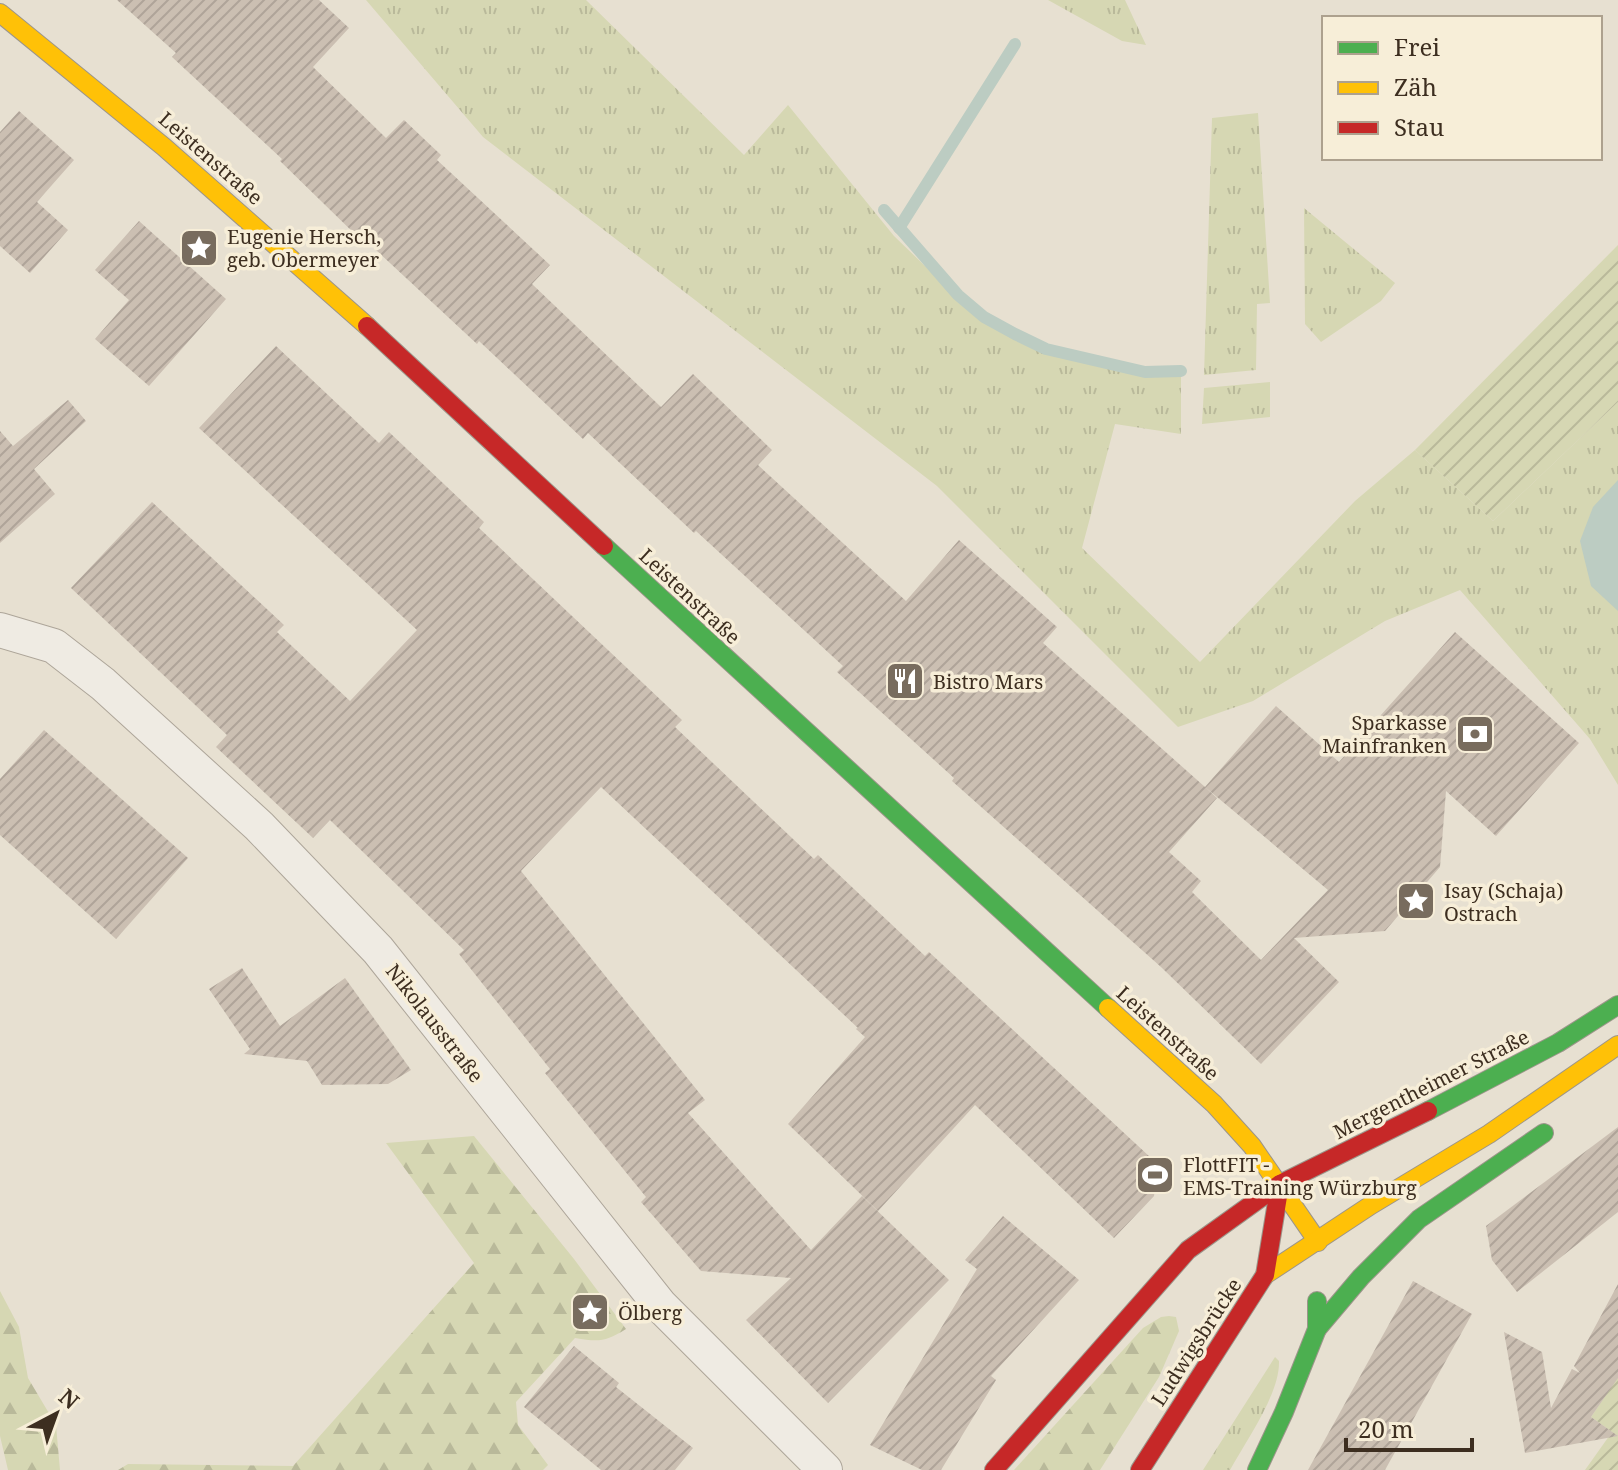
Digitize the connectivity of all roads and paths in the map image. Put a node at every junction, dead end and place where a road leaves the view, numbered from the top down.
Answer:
1 (0, 13) edge
2 (0, 630) edge
3 (1618, 1005) edge
4 (1618, 1046) edge
5 (1597, 1083) dead end
6 (1557, 1124) dead end
7 (1280, 1184) junction
8 (1318, 1249) junction
9 (1265, 1275) junction
10 (1317, 1286) dead end
11 (1317, 1329) junction
12 (825, 1470) edge
13 (994, 1470) edge
14 (1140, 1470) edge
15 (1257, 1470) edge

1 - 7 main road, Leistenstraße
2 - 12 street, Nikolausstraße
3 - 7 main road, Mergentheimer Straße
4 - 5 main road
4 - 8 main road
6 - 11 main road
7 - 8 main road, Leistenstraße
7 - 9 main road, Ludwigsbrücke
7 - 13 main road, Mergentheimer Straße
8 - 9 main road
9 - 14 main road, Ludwigsbrücke
10 - 11 main road
11 - 15 main road

